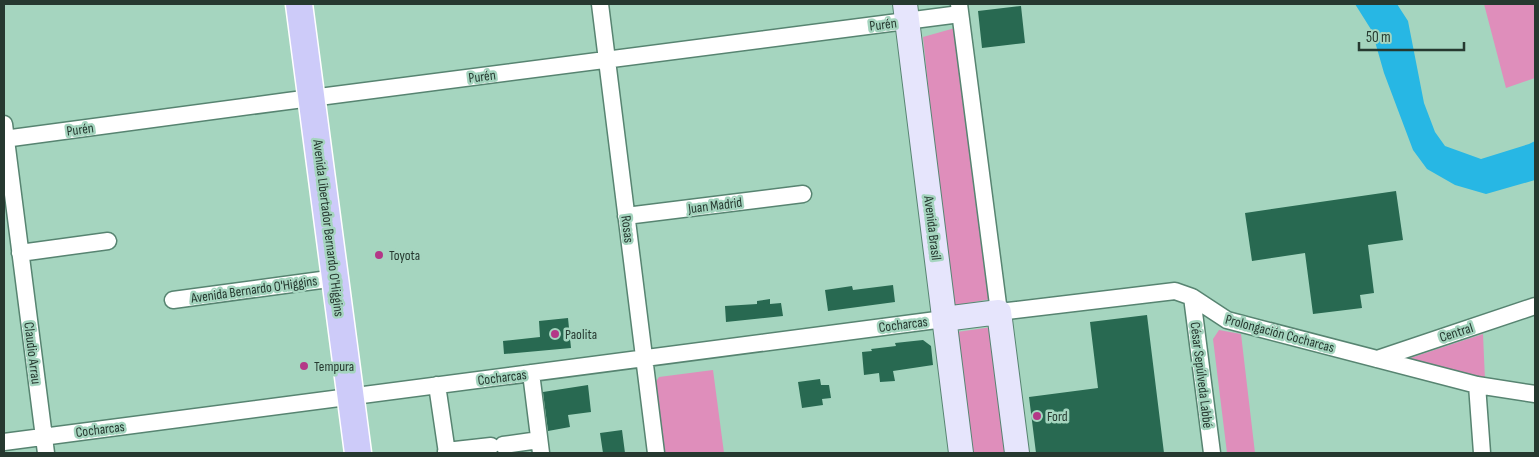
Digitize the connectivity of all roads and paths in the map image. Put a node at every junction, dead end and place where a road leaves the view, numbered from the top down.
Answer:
1 (299, 4) edge
2 (600, 4) edge
3 (960, 9) edge
4 (906, 12) edge
5 (607, 59) junction
6 (312, 98) junction
7 (4, 134) edge
8 (803, 194) dead end
9 (626, 216) junction
10 (108, 241) dead end
11 (20, 253) junction
12 (336, 278) junction
13 (1192, 297) junction
14 (173, 300) dead end
15 (1535, 306) edge
16 (999, 312) junction
17 (944, 319) junction
18 (644, 358) junction
19 (1377, 358) junction
20 (531, 373) junction
21 (437, 385) junction
22 (1477, 385) junction
23 (1535, 394) edge
24 (351, 396) junction
25 (4, 442) edge
26 (45, 445) edge
27 (540, 447) edge
28 (447, 452) edge
29 (358, 453) edge
30 (656, 453) edge
31 (961, 453) edge
32 (1017, 453) edge
33 (1212, 453) edge
34 (1482, 453) edge

1 - 6 main road, Avenida Libertador Bernardo O'Higgins
2 - 5 street, Rosas
3 - 4 street, Purén
3 - 16 street
4 - 5 street, Purén
4 - 17 main road, Avenida Brasil
5 - 6 street, Purén
5 - 9 street, Rosas
6 - 7 street, Purén
6 - 12 main road, Avenida Libertador Bernardo O'Higgins
7 - 11 street, Claudio Arrau
8 - 9 street, Juan Madrid
9 - 18 street, Rosas
10 - 11 street
11 - 26 street, Claudio Arrau
12 - 14 street, Avenida Bernardo O'Higgins
12 - 24 main road, Avenida Libertador Bernardo O'Higgins
13 - 16 street, Prolongación Cocharcas
13 - 19 street, Prolongación Cocharcas
13 - 33 street, César Sepúlveda Labbé
15 - 19 street, Central
16 - 17 main road, Cocharcas
16 - 32 main road
17 - 18 street, Cocharcas
17 - 31 main road, Avenida Brasil
18 - 20 street, Cocharcas
18 - 30 street, Rosas
19 - 22 street, Prolongación Cocharcas
20 - 21 street, Cocharcas
20 - 27 street
21 - 24 street, Cocharcas
21 - 28 street
22 - 23 street, Prolongación Cocharcas
22 - 34 street
24 - 26 street, Cocharcas
24 - 29 main road, Avenida Libertador Bernardo O'Higgins
25 - 26 street, Cocharcas
27 - 28 street

